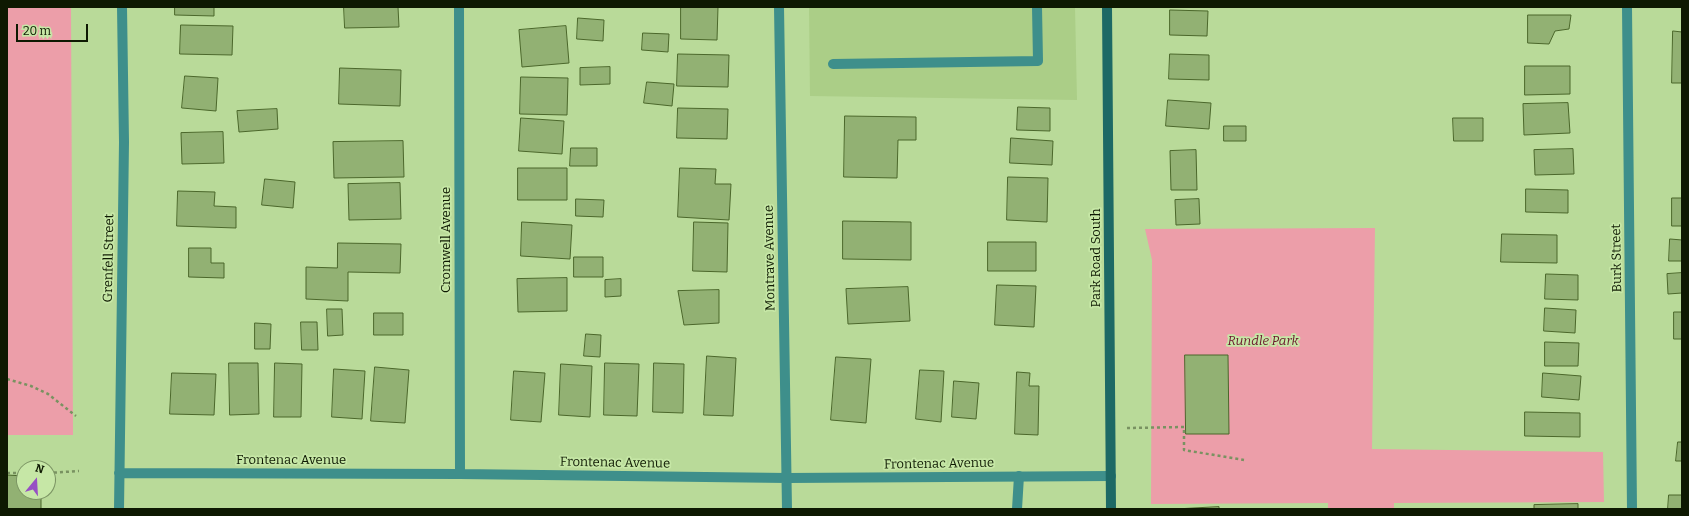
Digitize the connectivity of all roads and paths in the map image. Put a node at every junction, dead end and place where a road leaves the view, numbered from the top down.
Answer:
1 (122, 7) edge
2 (459, 7) edge
3 (779, 7) edge
4 (1038, 7) edge
5 (1107, 7) edge
6 (1628, 7) edge
7 (833, 64) dead end
8 (7, 379) edge
9 (76, 416) dead end
10 (1110, 428) junction
11 (1244, 460) dead end
12 (79, 471) dead end
13 (56, 472) edge
14 (119, 473) junction
15 (460, 474) junction
16 (1019, 476) junction
17 (1111, 476) junction
18 (787, 478) junction
19 (120, 509) edge
20 (787, 509) edge
21 (1017, 509) edge
22 (1111, 509) edge
23 (1632, 509) edge

1 - 14 street, Grenfell Street
2 - 15 street, Cromwell Avenue
3 - 18 street, Montrave Avenue
4 - 7 street
5 - 10 main road, Park Road South
6 - 23 street, Burk Street
8 - 9 path
10 - 11 path
10 - 17 main road, Park Road South
12 - 13 path
14 - 15 street, Frontenac Avenue
14 - 19 street, Grenfell Street
15 - 18 street, Frontenac Avenue
16 - 17 street, Frontenac Avenue
16 - 18 street, Frontenac Avenue
16 - 21 street
17 - 22 main road, Park Road South
18 - 20 street, Montrave Avenue

